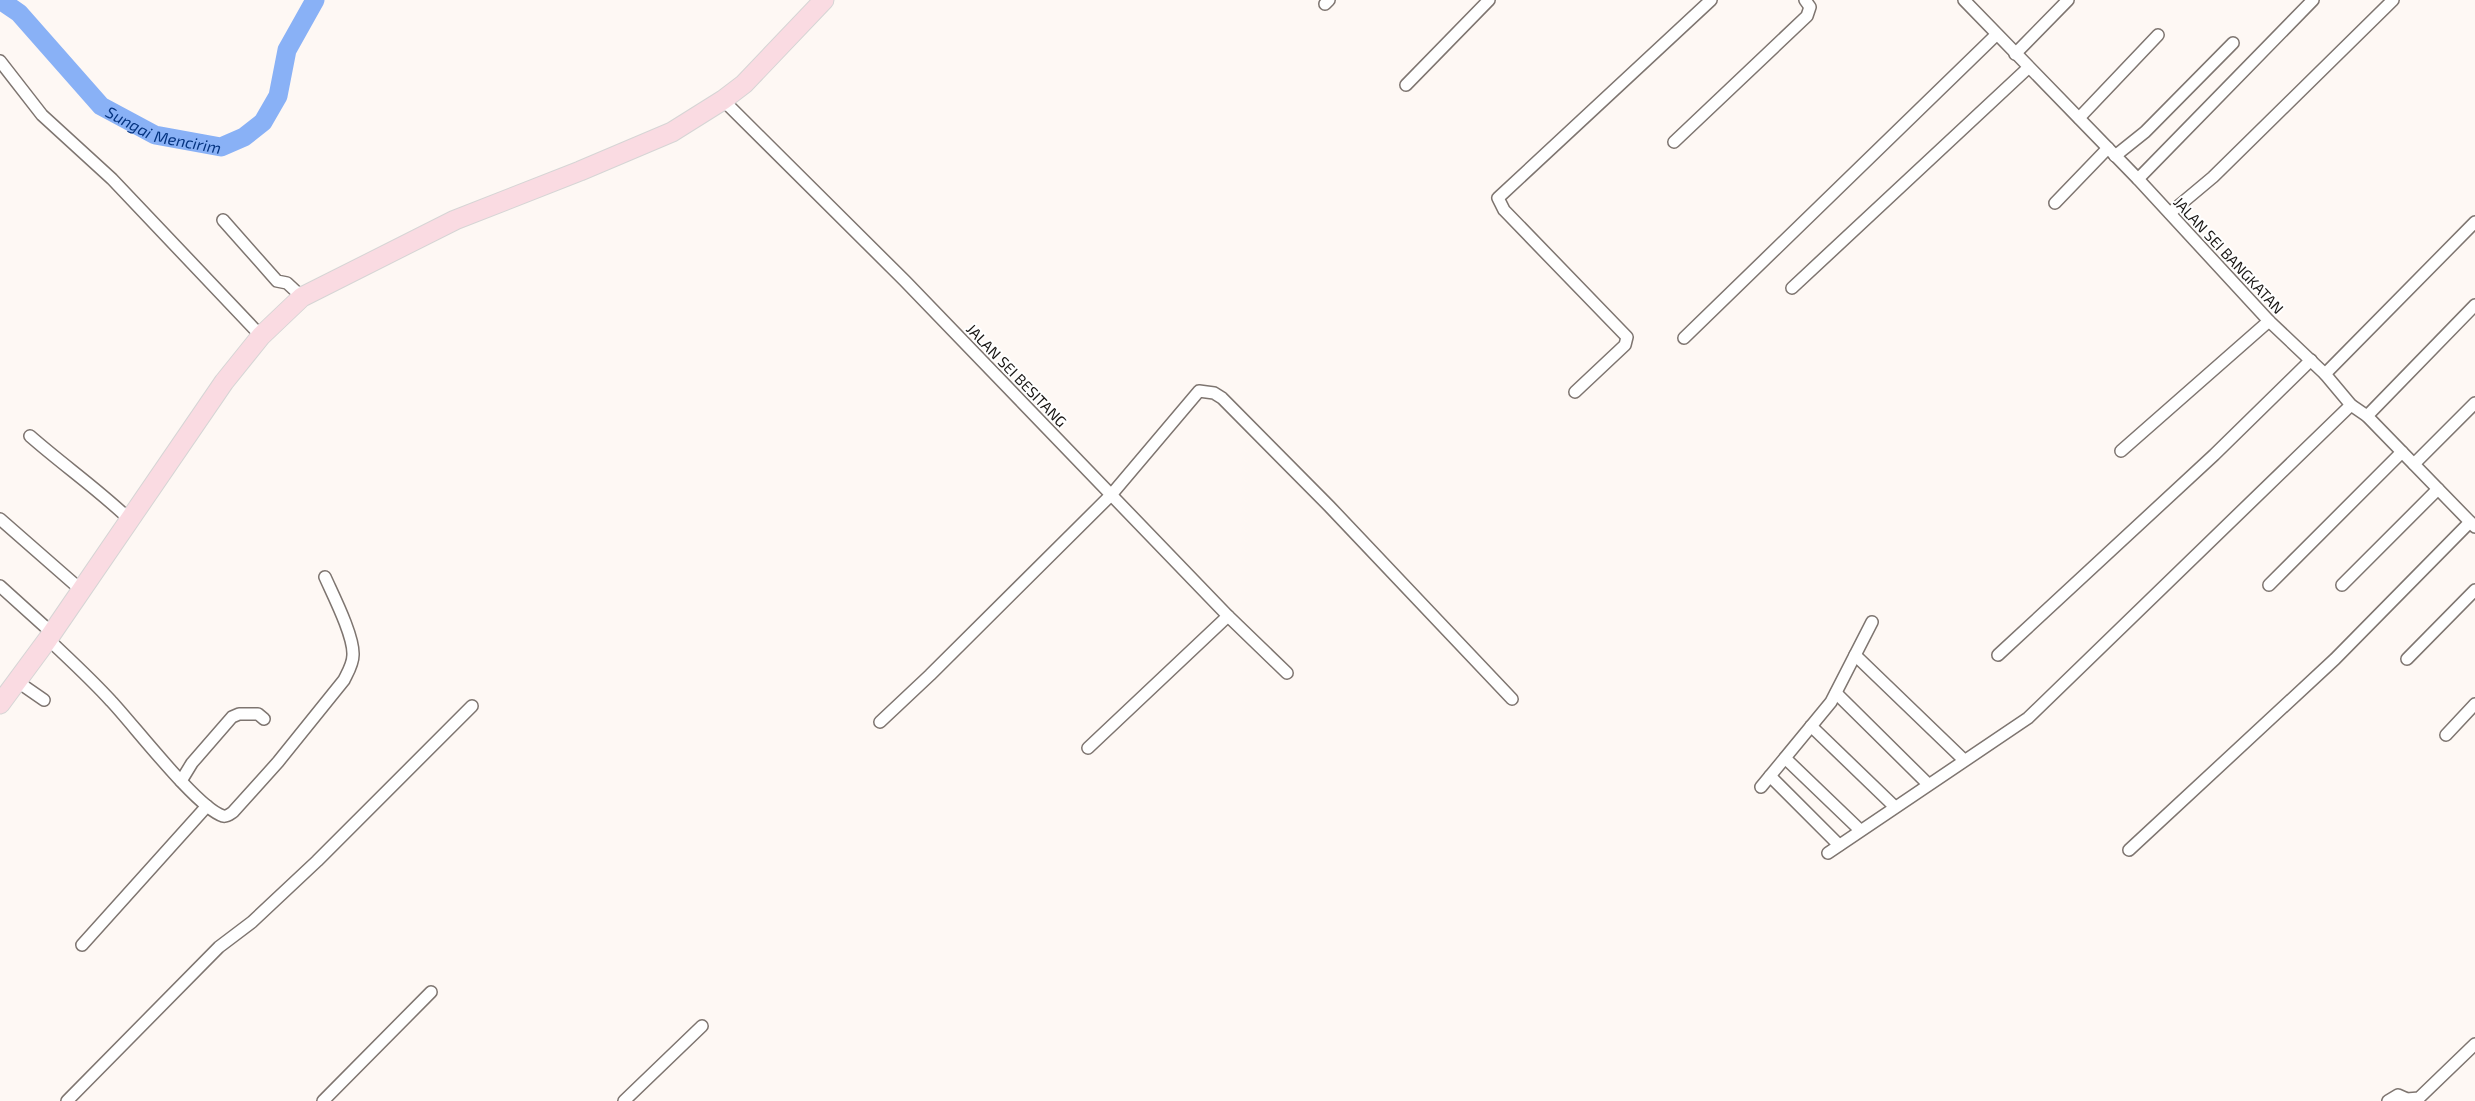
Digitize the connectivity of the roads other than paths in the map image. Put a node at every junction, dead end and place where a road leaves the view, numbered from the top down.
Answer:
1 (824, 0) edge
2 (1489, 0) edge
3 (1711, 0) edge
4 (1805, 0) edge
5 (1964, 0) edge
6 (2068, 0) edge
7 (2313, 0) edge
8 (2393, 0) edge
9 (1996, 35) junction
10 (2158, 35) dead end
11 (2233, 43) dead end
12 (2015, 54) junction
13 (0, 61) edge
14 (2028, 68) junction
15 (1406, 85) dead end
16 (723, 100) junction
17 (2079, 118) junction
18 (1674, 142) dead end
19 (2112, 152) junction
20 (2138, 179) junction
21 (2055, 203) dead end
22 (2170, 214) junction
23 (224, 220) dead end
24 (2475, 222) edge
25 (1792, 288) dead end
26 (302, 297) junction
27 (2475, 305) edge
28 (2269, 321) junction
29 (261, 336) junction
30 (1684, 338) dead end
31 (2311, 360) junction
32 (2325, 374) junction
33 (1575, 392) dead end
34 (2475, 403) edge
35 (2351, 405) junction
36 (2367, 416) junction
37 (30, 436) dead end
38 (2121, 452) dead end
39 (2402, 452) junction
40 (2414, 464) junction
41 (2438, 490) junction
42 (1111, 494) junction
43 (0, 519) edge
44 (130, 520) junction
45 (2472, 524) edge
46 (325, 577) dead end
47 (2342, 585) dead end
48 (0, 586) edge
49 (2269, 586) dead end
50 (80, 589) junction
51 (2475, 590) edge
52 (1228, 616) junction
53 (1872, 622) dead end
54 (50, 636) junction
55 (1855, 655) junction
56 (1998, 655) dead end
57 (2407, 659) dead end
58 (1287, 672) dead end
59 (18, 682) junction
60 (1836, 694) junction
61 (1512, 699) dead end
62 (44, 700) dead end
63 (0, 704) edge
64 (2475, 704) edge
65 (472, 706) dead end
66 (264, 719) dead end
67 (880, 722) dead end
68 (1811, 726) junction
69 (2446, 734) dead end
70 (1088, 748) dead end
71 (1785, 758) junction
72 (1964, 760) junction
73 (1770, 776) junction
74 (181, 781) junction
75 (1928, 784) junction
76 (1761, 787) dead end
77 (207, 806) junction
78 (1895, 807) junction
79 (1860, 830) junction
80 (1839, 845) junction
81 (2128, 850) dead end
82 (1828, 853) dead end
83 (82, 945) dead end
84 (431, 992) dead end
85 (702, 1026) dead end
86 (2475, 1044) edge
87 (67, 1101) edge
88 (323, 1101) edge
89 (624, 1101) edge
90 (2388, 1101) edge

1 - 16 main road
2 - 15 street
3 - 33 street
4 - 18 street
5 - 9 street, JALAN SEI BANGKATAN
6 - 12 street
7 - 20 street
8 - 22 street
9 - 12 street, JALAN SEI BANGKATAN
9 - 30 street
10 - 17 street
11 - 19 street
12 - 14 street, JALAN SEI BANGKATAN
13 - 29 street
14 - 17 street, JALAN SEI BANGKATAN
14 - 25 street
16 - 26 main road
16 - 42 street, JALAN SEI BESITANG
17 - 19 street, JALAN SEI BANGKATAN
19 - 20 street, JALAN SEI BANGKATAN
19 - 21 street
20 - 22 street, JALAN SEI BANGKATAN
22 - 28 street, JALAN SEI BANGKATAN
23 - 26 street
24 - 32 street
26 - 29 main road
27 - 36 street
28 - 31 street, JALAN SEI BANGKATAN
28 - 38 street
29 - 44 main road
31 - 32 street, JALAN SEI BANGKATAN
31 - 56 street
32 - 35 street, JALAN SEI BANGKATAN
34 - 40 street
35 - 36 street, JALAN SEI BANGKATAN
35 - 72 street
36 - 39 street, JALAN SEI BANGKATAN
37 - 44 street
39 - 40 street, JALAN SEI BANGKATAN
39 - 49 street
40 - 41 street, JALAN SEI BANGKATAN
41 - 45 street, JALAN SEI BANGKATAN
41 - 47 street
42 - 52 street, JALAN SEI BESITANG
42 - 61 street
42 - 67 street
43 - 50 street
44 - 50 main road
45 - 81 street
46 - 77 street
48 - 54 street
50 - 54 main road
51 - 57 street
52 - 58 street, JALAN SEI BESITANG
52 - 70 street
53 - 55 street
54 - 59 main road
54 - 74 street
55 - 60 street
55 - 72 street
59 - 62 street
59 - 63 main road
60 - 68 street
60 - 75 street
64 - 69 street
65 - 87 street
66 - 74 street
68 - 71 street
68 - 78 street
71 - 73 street
71 - 79 street
72 - 75 street
73 - 76 street
73 - 80 street
74 - 77 street
75 - 78 street
77 - 83 street
78 - 79 street
79 - 80 street
80 - 82 street
84 - 88 street
85 - 89 street
86 - 90 street

